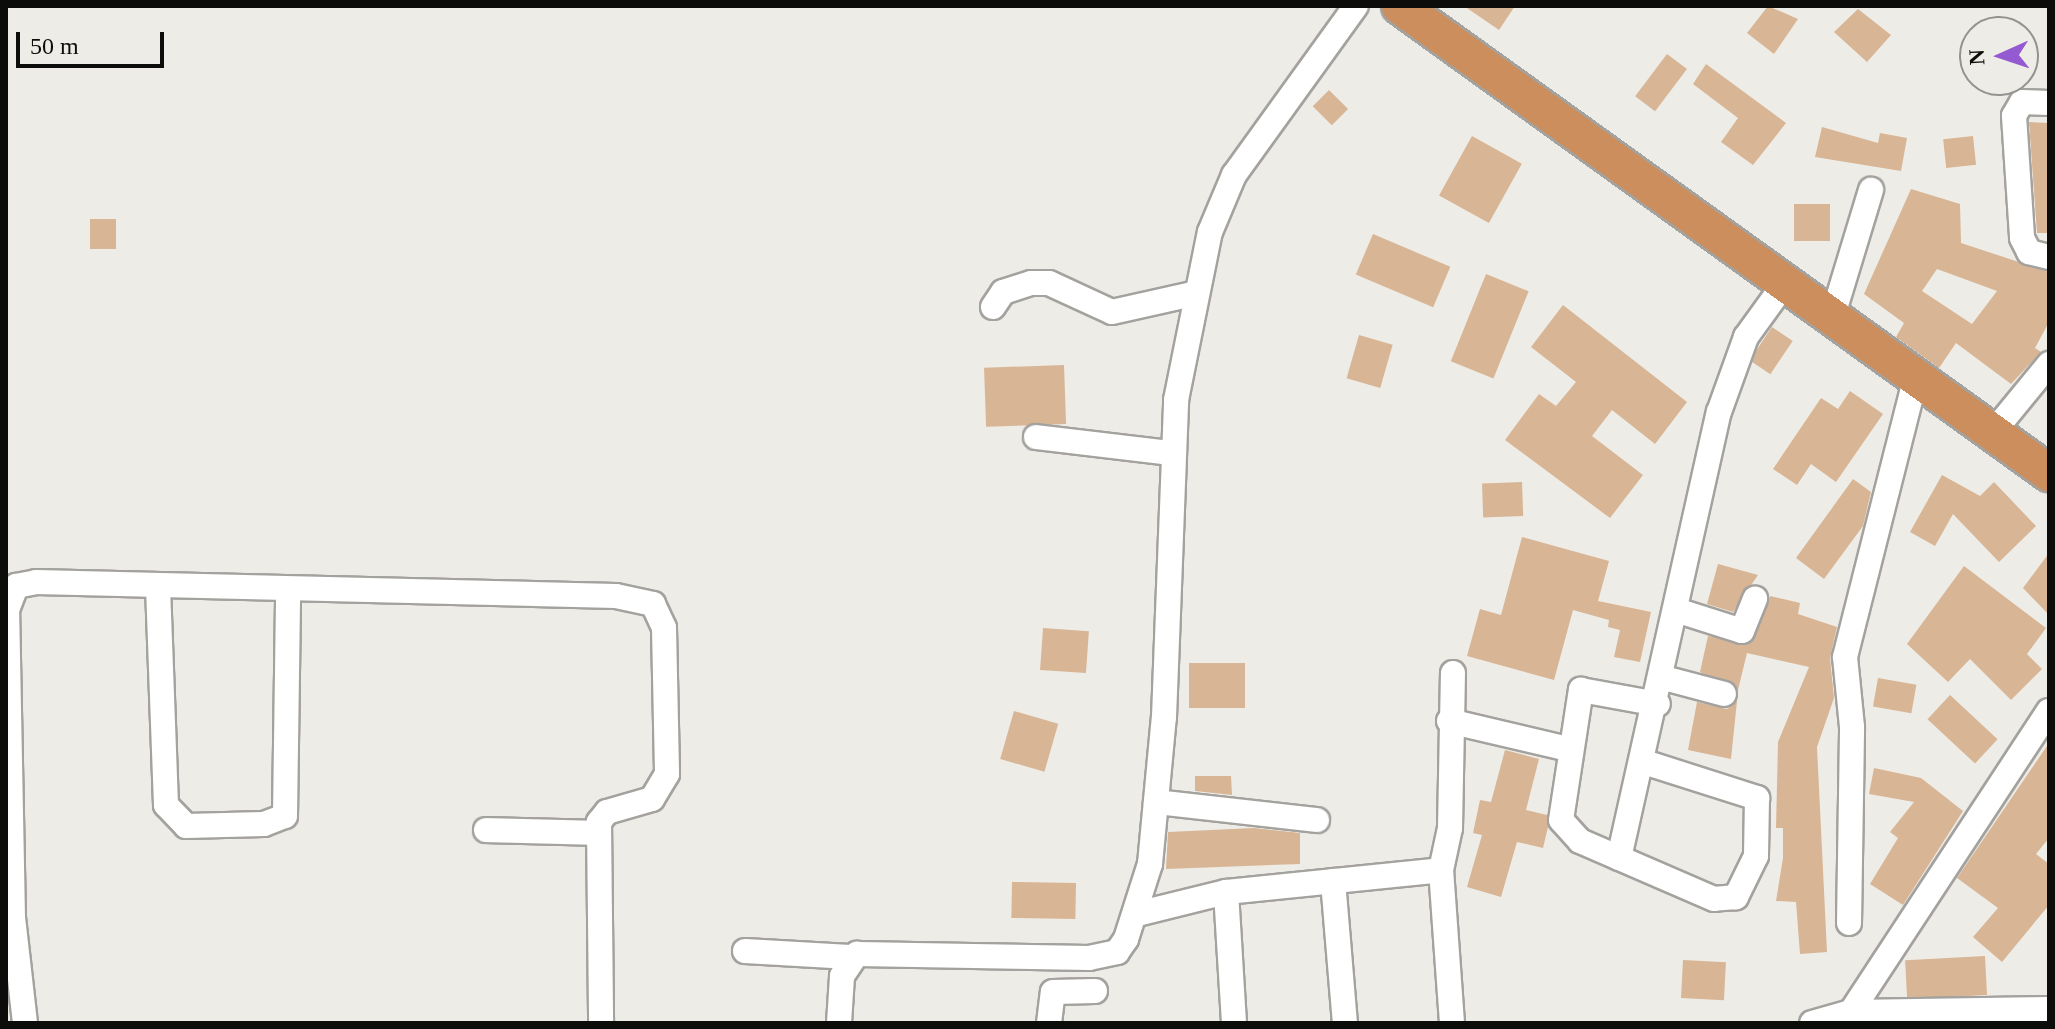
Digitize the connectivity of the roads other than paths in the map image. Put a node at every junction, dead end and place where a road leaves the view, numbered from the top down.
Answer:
1 (1356, 6) edge
2 (1400, 6) edge
3 (2049, 103) edge
4 (1871, 190) dead end
5 (2049, 257) edge
6 (1785, 283) junction
7 (1197, 293) junction
8 (993, 307) dead end
9 (1833, 315) junction
10 (2049, 364) edge
11 (1917, 372) junction
12 (1994, 431) junction
13 (1036, 437) dead end
14 (1170, 453) junction
15 (2049, 473) edge
16 (14, 583) edge
17 (158, 587) junction
18 (288, 592) junction
19 (1755, 598) dead end
20 (1679, 611) junction
21 (1453, 673) dead end
22 (1664, 678) junction
23 (1724, 694) dead end
24 (1658, 704) junction
25 (2049, 711) edge
26 (1449, 721) junction
27 (1568, 749) junction
28 (1644, 762) junction
29 (1156, 802) junction
30 (1317, 820) dead end
31 (486, 830) dead end
32 (599, 833) junction
33 (1619, 858) junction
34 (1441, 870) junction
35 (1333, 881) junction
36 (1226, 892) junction
37 (1137, 914) junction
38 (1849, 923) dead end
39 (745, 951) dead end
40 (850, 957) junction
41 (1095, 991) dead end
42 (2049, 1009) edge
43 (1851, 1012) junction
44 (25, 1023) edge
45 (601, 1023) edge
46 (839, 1023) edge
47 (1049, 1023) edge
48 (1234, 1023) edge
49 (1345, 1023) edge
50 (1452, 1023) edge
51 (1812, 1023) edge

1 - 7 street
2 - 6 highway
3 - 5 street
4 - 9 street
6 - 9 highway
6 - 20 street
7 - 8 street
7 - 14 street
9 - 11 highway
10 - 12 street
11 - 12 highway
11 - 38 street
12 - 15 highway
13 - 14 street
14 - 29 street
16 - 17 street
16 - 44 street
17 - 18 street
17 - 18 street
18 - 32 street
19 - 20 street
20 - 22 street
21 - 26 street
22 - 23 street
22 - 24 street
24 - 27 street
24 - 28 street
25 - 43 street
26 - 27 street
26 - 34 street
27 - 33 street
28 - 33 street
28 - 33 street
29 - 30 street
29 - 37 street
31 - 32 street
32 - 45 street
34 - 35 street
34 - 50 street
35 - 36 street
35 - 49 street
36 - 37 street
36 - 48 street
37 - 40 street
39 - 40 street
40 - 46 street
41 - 47 street
42 - 43 street
43 - 51 street

